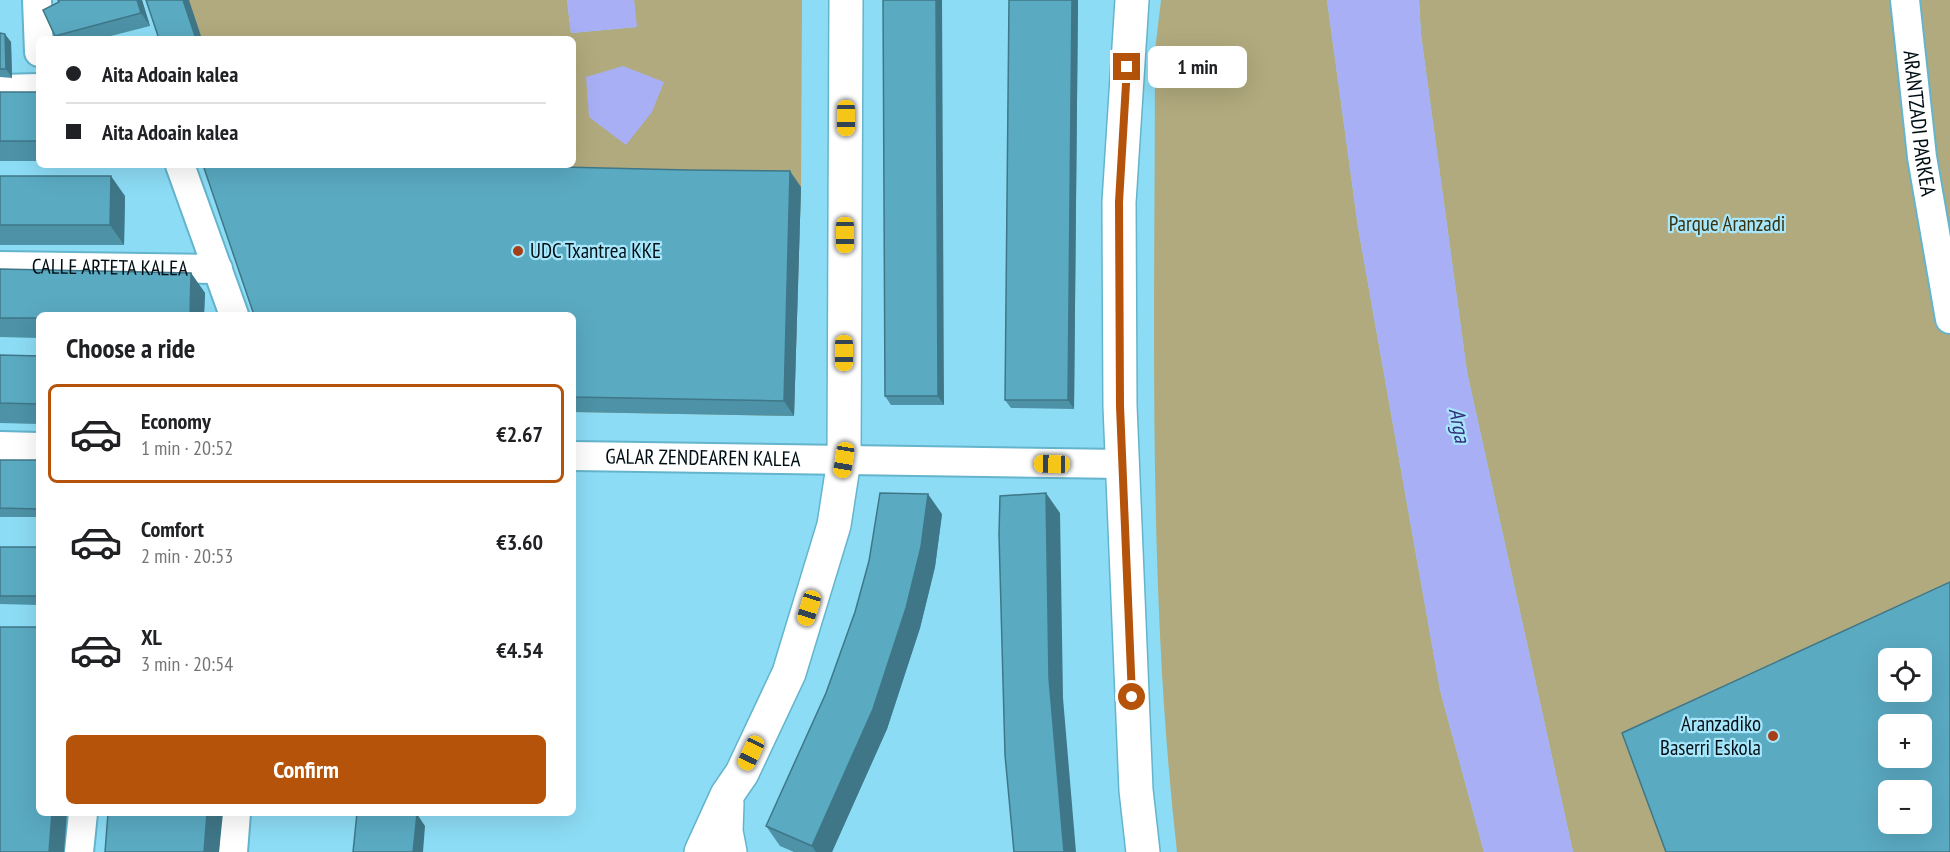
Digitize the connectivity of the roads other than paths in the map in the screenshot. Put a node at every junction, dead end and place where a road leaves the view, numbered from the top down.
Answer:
1 (37, 0) edge
2 (846, 0) edge
3 (1131, 0) edge
4 (1905, 0) edge
5 (38, 36) edge
6 (0, 88) edge
7 (36, 88) edge
8 (181, 168) edge
9 (0, 266) edge
10 (218, 269) junction
11 (233, 312) edge
12 (1950, 319) edge
13 (0, 446) edge
14 (36, 447) edge
15 (576, 456) edge
16 (844, 460) junction
17 (1123, 464) junction
18 (1136, 789) junction
19 (727, 795) junction
20 (83, 816) edge
21 (237, 816) edge
22 (79, 852) edge
23 (233, 852) edge
24 (701, 852) edge
25 (730, 852) edge
26 (1122, 852) edge
27 (1143, 852) edge

1 - 5 street
2 - 16 street
3 - 17 street
4 - 12 street, ARANTZADI PARKEA
6 - 7 street
8 - 10 street
9 - 10 street, CALLE ARTETA KALEA
10 - 11 street
13 - 14 street
15 - 16 street, GALAR ZENDEAREN KALEA
16 - 17 street, GALAR ZENDEAREN KALEA
16 - 19 street
17 - 18 street
18 - 26 street
18 - 27 street
19 - 24 street
19 - 25 street
20 - 22 street
21 - 23 street

